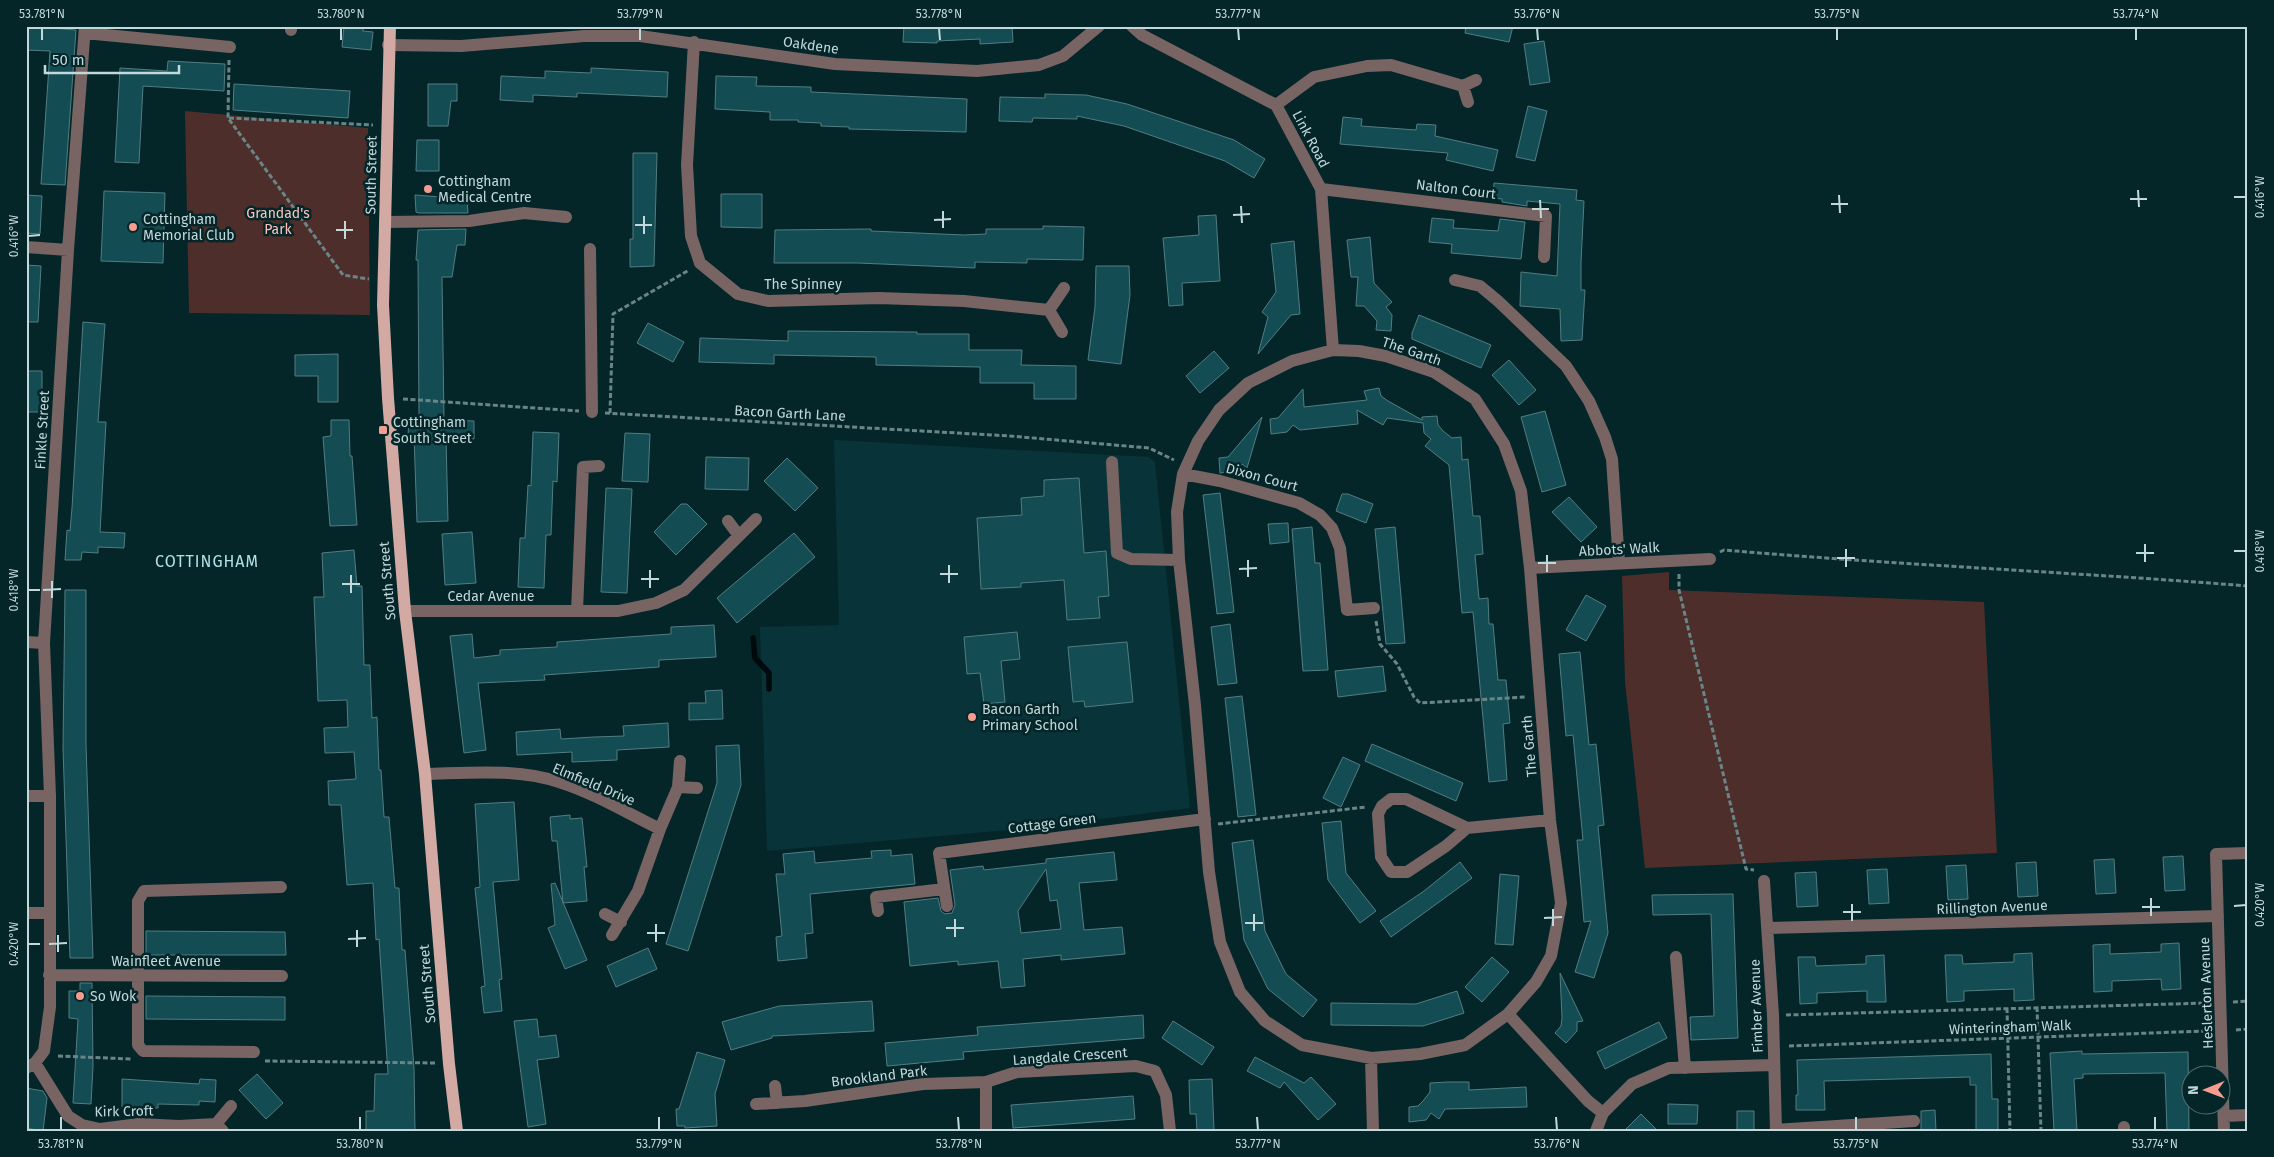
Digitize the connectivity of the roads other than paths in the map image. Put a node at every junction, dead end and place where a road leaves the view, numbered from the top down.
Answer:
1 (390, 26) edge
2 (1099, 26) edge
3 (1132, 26) edge
4 (85, 29) edge
5 (694, 42) junction
6 (388, 45) junction
7 (230, 46) road end
8 (1476, 80) dead end
9 (1463, 86) junction
10 (1468, 102) dead end
11 (1276, 105) junction
12 (1321, 189) junction
13 (566, 218) dead end
14 (385, 222) junction
15 (26, 248) edge
16 (68, 250) junction
17 (590, 250) dead end
18 (1544, 256) dead end
19 (1455, 280) dead end
20 (1064, 288) dead end
21 (1049, 310) junction
22 (1062, 332) dead end
23 (1334, 350) junction
24 (592, 412) road end
25 (1112, 462) dead end
26 (600, 466) dead end
27 (1185, 470) junction
28 (756, 519) dead end
29 (728, 521) dead end
30 (740, 536) junction
31 (1710, 559) road end
32 (1179, 560) junction
33 (1619, 563) junction
34 (1530, 568) junction
35 (1374, 608) road end
36 (405, 611) junction
37 (577, 611) junction
38 (26, 642) edge
39 (44, 642) junction
40 (680, 761) dead end
41 (425, 774) junction
42 (678, 787) junction
43 (697, 788) dead end
44 (26, 796) edge
45 (50, 796) junction
46 (1550, 820) junction
47 (1205, 822) junction
48 (1467, 828) junction
49 (660, 829) junction
50 (2248, 853) edge
51 (1764, 881) road end
52 (281, 887) dead end
53 (944, 889) junction
54 (947, 906) dead end
55 (878, 911) dead end
56 (26, 913) edge
57 (50, 913) junction
58 (606, 914) dead end
59 (2218, 916) junction
60 (620, 922) junction
61 (1768, 928) junction
62 (612, 935) dead end
63 (1676, 957) dead end
64 (49, 975) junction
65 (138, 976) junction
66 (282, 976) dead end
67 (1508, 1014) junction
68 (254, 1052) dead end
69 (1371, 1058) junction
70 (31, 1066) edge
71 (1773, 1066) junction
72 (1684, 1068) junction
73 (986, 1082) junction
74 (775, 1086) dead end
75 (776, 1103) junction
76 (756, 1104) dead end
77 (231, 1106) dead end
78 (1603, 1113) junction
79 (2248, 1115) edge
80 (2224, 1116) junction
81 (1914, 1121) dead end
82 (220, 1127) edge
83 (1776, 1130) edge
84 (457, 1131) edge
85 (986, 1131) edge
86 (1170, 1131) edge
87 (1372, 1131) edge
88 (1596, 1131) edge
89 (2224, 1131) edge

1 - 6 main road, South Street
2 - 5 street, Oakdene
3 - 11 street, Link Road
4 - 7 street
4 - 16 street, Finkle Street
5 - 6 street, Oakdene
5 - 21 street, The Spinney
6 - 14 main road, South Street
8 - 9 street
9 - 10 street
9 - 11 street
11 - 12 street, Link Road
12 - 18 street, Nalton Court
12 - 23 street, Link Road
13 - 14 street
14 - 36 main road, South Street
15 - 16 street
16 - 39 street, Finkle Street
17 - 24 street
19 - 33 street
20 - 21 street
21 - 22 street
23 - 27 street, The Garth
23 - 34 street, The Garth
25 - 32 street
26 - 37 street
27 - 32 street, The Garth
27 - 35 street, Dixon Court
28 - 30 street, Cedar Avenue
29 - 30 street
30 - 37 street, Cedar Avenue
31 - 33 street, Abbots' Walk
32 - 47 street, The Garth
33 - 34 street, Abbots' Walk
34 - 46 street, The Garth
36 - 37 street, Cedar Avenue
36 - 41 main road, South Street
38 - 39 street
39 - 45 street, Finkle Street
40 - 42 street
41 - 49 street, Elmfield Drive
41 - 84 main road, South Street
42 - 43 street
42 - 49 street
44 - 45 street
45 - 57 street, Finkle Street
46 - 48 street
46 - 67 street, The Garth
47 - 53 street, Cottage Green
47 - 69 street, The Garth
48 - 48 street
49 - 60 street
50 - 59 street, Heslerton Avenue
51 - 61 street, Fimber Avenue
52 - 65 street
53 - 54 street, Cottage Green
53 - 55 street
56 - 57 street
57 - 64 street, Finkle Street
58 - 60 street
59 - 61 street, Rillington Avenue
59 - 80 street, Heslerton Avenue
60 - 62 street
61 - 71 street, Fimber Avenue
63 - 72 street
64 - 65 street, Wainfleet Avenue
64 - 70 street, Finkle Street
65 - 66 street, Wainfleet Avenue
65 - 68 street
67 - 69 street, The Garth
67 - 78 street
69 - 87 street
70 - 82 street, Kirk Croft
71 - 72 street
71 - 83 street, Fimber Avenue
72 - 78 street
73 - 75 street, Brookland Park
73 - 85 street
73 - 86 street, Langdale Crescent
74 - 75 street
75 - 76 street, Brookland Park
77 - 82 street, Kirk Croft
78 - 88 street
79 - 80 street
80 - 89 street, Heslerton Avenue
81 - 83 street

